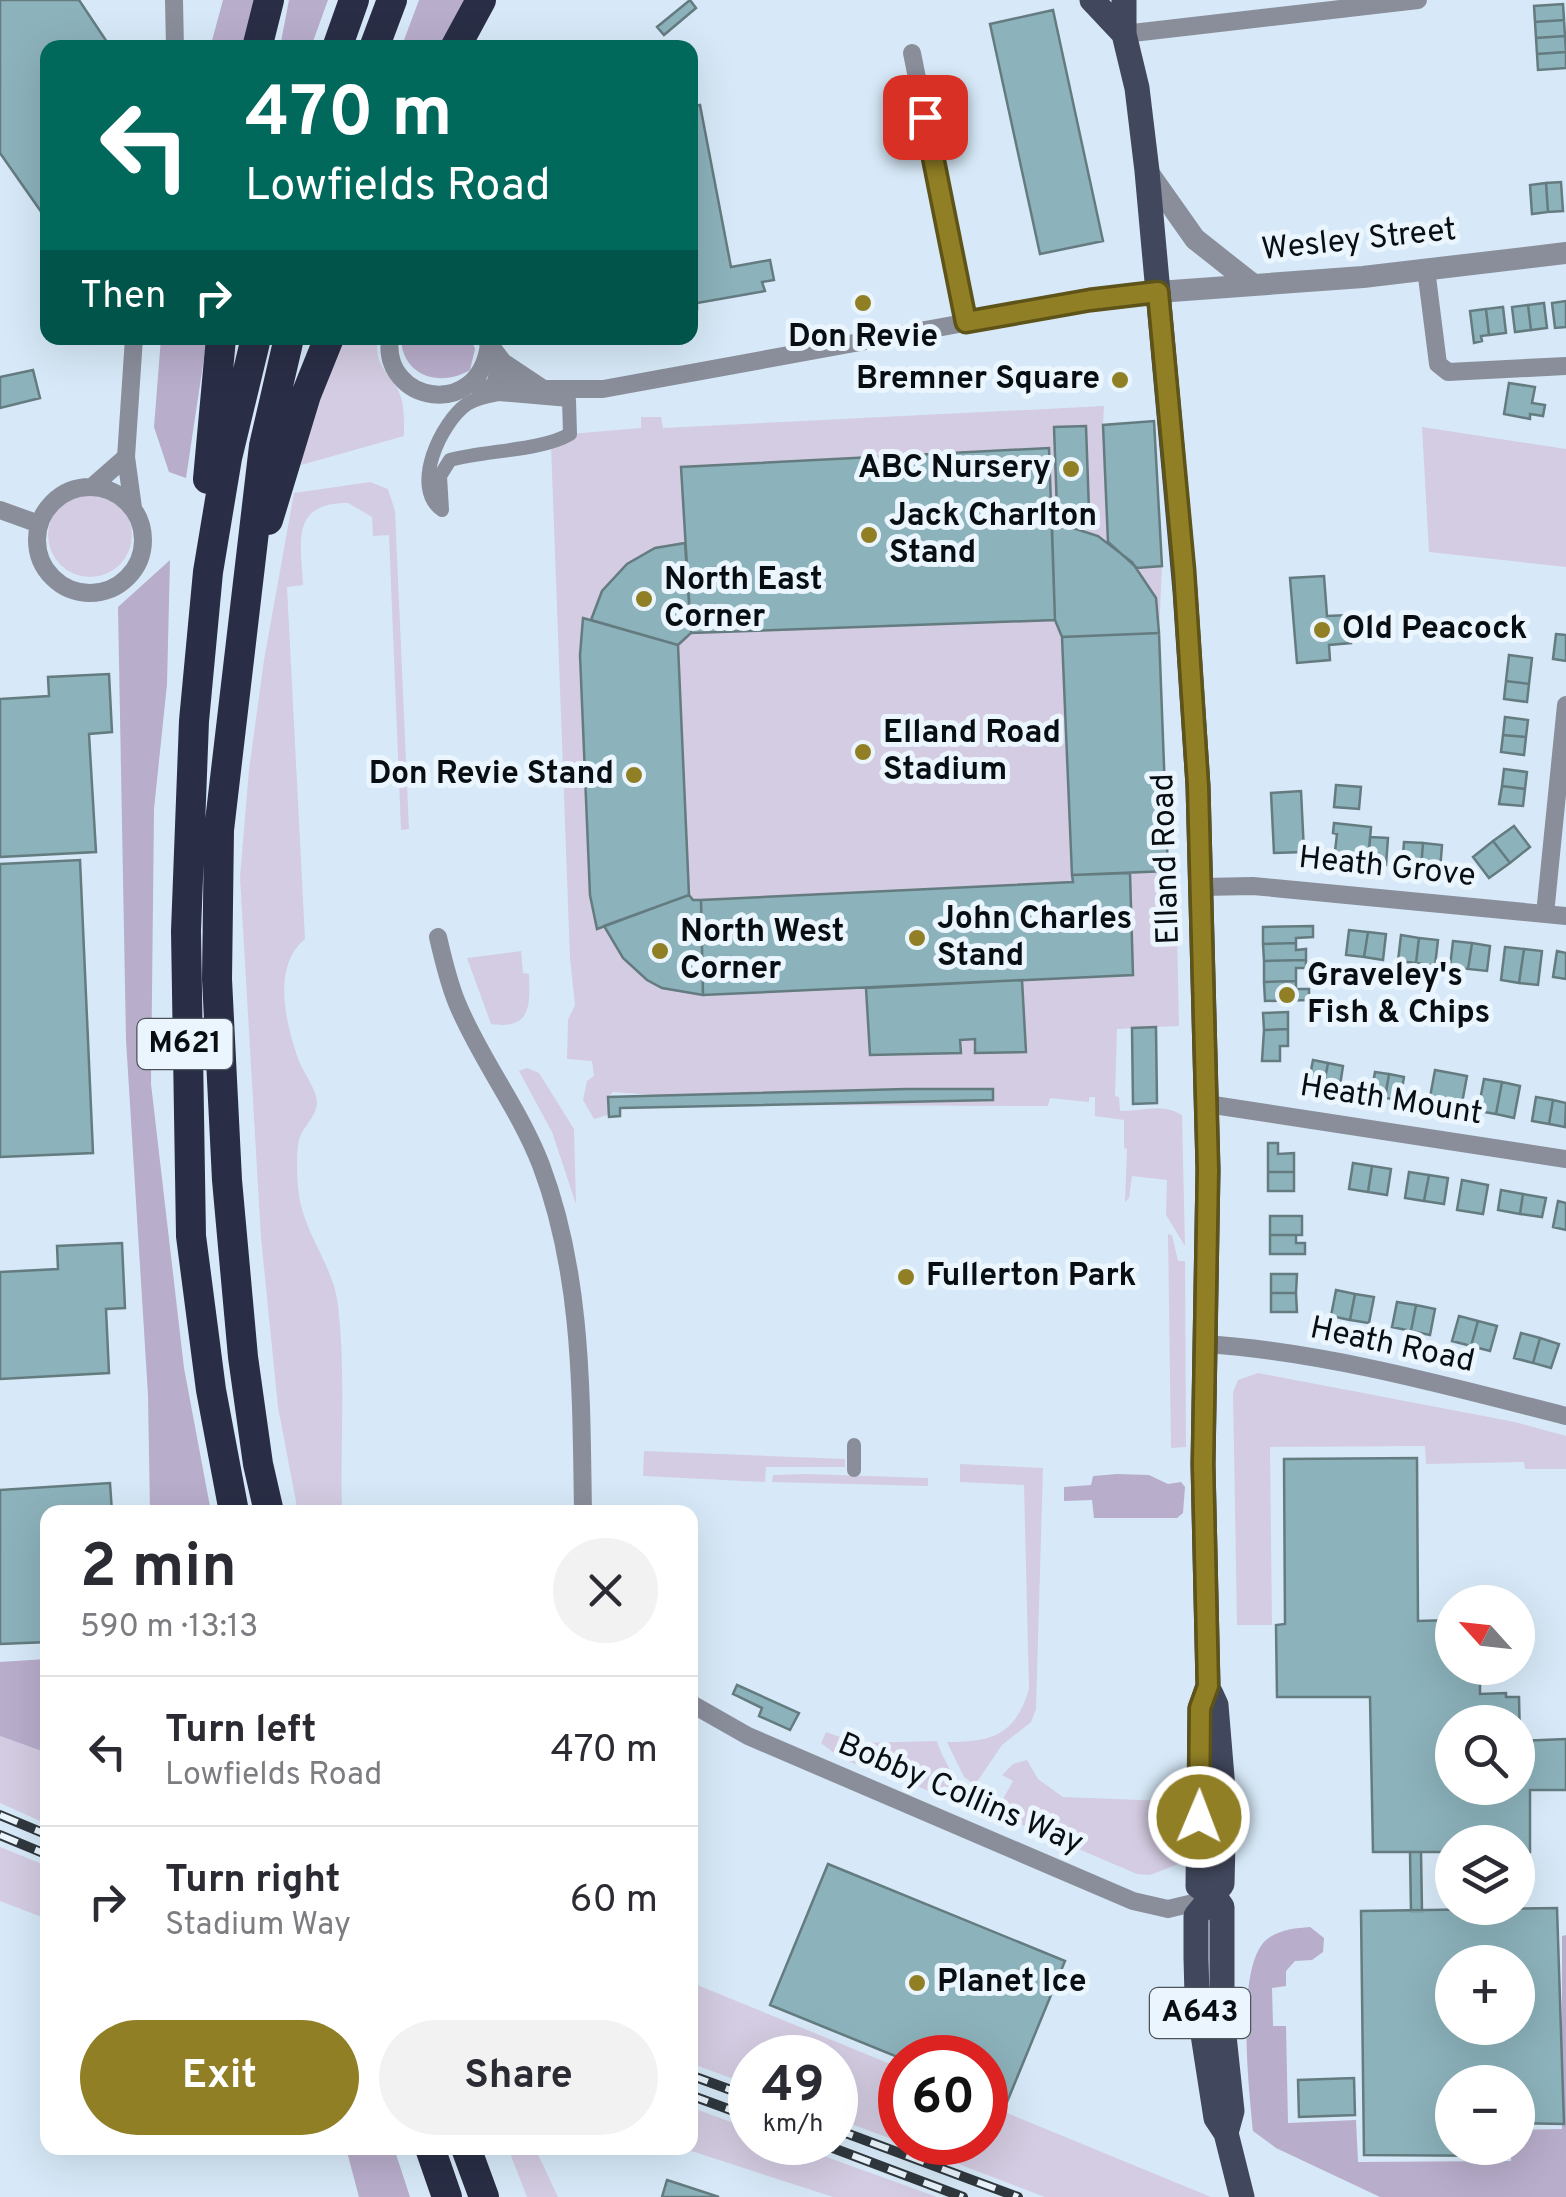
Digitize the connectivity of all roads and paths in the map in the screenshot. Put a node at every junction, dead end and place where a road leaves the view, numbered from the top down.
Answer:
1 (174, 0) edge
2 (269, 0) edge
3 (354, 0) edge
4 (392, 0) edge
5 (481, 0) edge
6 (1092, 0) edge
7 (1124, 0) edge
8 (1418, 0) edge
9 (1124, 34) junction
10 (174, 40) edge
11 (260, 40) edge
12 (340, 40) edge
13 (377, 40) edge
14 (459, 40) edge
15 (912, 54) dead end
16 (1147, 171) junction
17 (1566, 253) edge
18 (1426, 269) junction
19 (1252, 284) junction
20 (1158, 292) junction
21 (966, 322) junction
22 (134, 345) edge
23 (220, 345) edge
24 (254, 345) edge
25 (287, 345) edge
26 (326, 345) edge
27 (389, 345) edge
28 (486, 345) edge
29 (490, 345) edge
30 (1566, 366) edge
31 (472, 384) junction
32 (543, 389) junction
33 (570, 434) joint
34 (277, 451) junction
35 (126, 457) junction
36 (217, 457) junction
37 (93, 486) junction
38 (134, 508) junction
39 (0, 510) edge
40 (39, 524) junction
41 (1566, 704) edge
42 (1201, 888) junction
43 (1545, 914) junction
44 (1566, 916) edge
45 (438, 936) dead end
46 (1207, 1104) junction
47 (1566, 1159) edge
48 (1204, 1344) junction
49 (1566, 1416) edge
50 (854, 1445) dead end
51 (854, 1470) dead end
52 (233, 1505) edge
53 (267, 1505) edge
54 (583, 1505) edge
55 (698, 1708) edge
56 (1215, 1897) junction
57 (432, 2155) edge
58 (470, 2155) edge
59 (444, 2197) edge
60 (487, 2197) edge
61 (1242, 2197) edge

1 - 10 street
2 - 11 highway
3 - 12 highway
4 - 13 highway
5 - 14 highway
6 - 9 main road, Elland Road / A643
7 - 9 main road, Elland Road / A643
8 - 9 street
9 - 16 main road, Elland Road / A643
15 - 21 street
16 - 19 street
16 - 20 main road, Elland Road / A643
17 - 18 street, Wesley Street
18 - 19 street, Wesley Street
18 - 30 street
19 - 20 street, Wesley Street
20 - 21 street
20 - 42 main road, Elland Road / A643
21 - 32 street
22 - 35 street
23 - 36 highway
24 - 36 highway
25 - 34 highway, M621
26 - 34 highway
27 - 31 street
28 - 31 street
29 - 32 street
31 - 32 street
33 - 33 street
34 - 53 highway, M621
35 - 37 street
35 - 38 street
36 - 52 highway, M621
37 - 38 street
37 - 40 street
38 - 40 street
39 - 40 street
41 - 43 street
42 - 43 street, Heath Grove
42 - 46 main road, Elland Road / A643
43 - 44 street, Heath Grove
45 - 54 street
46 - 47 street, Heath Mount
46 - 48 main road, Elland Road / A643
48 - 49 street, Heath Road
48 - 56 main road, Elland Road / A643
50 - 51 street
55 - 56 street, Bobby Collins Way
56 - 61 main road, Elland Road / A643
57 - 59 highway
58 - 60 highway

